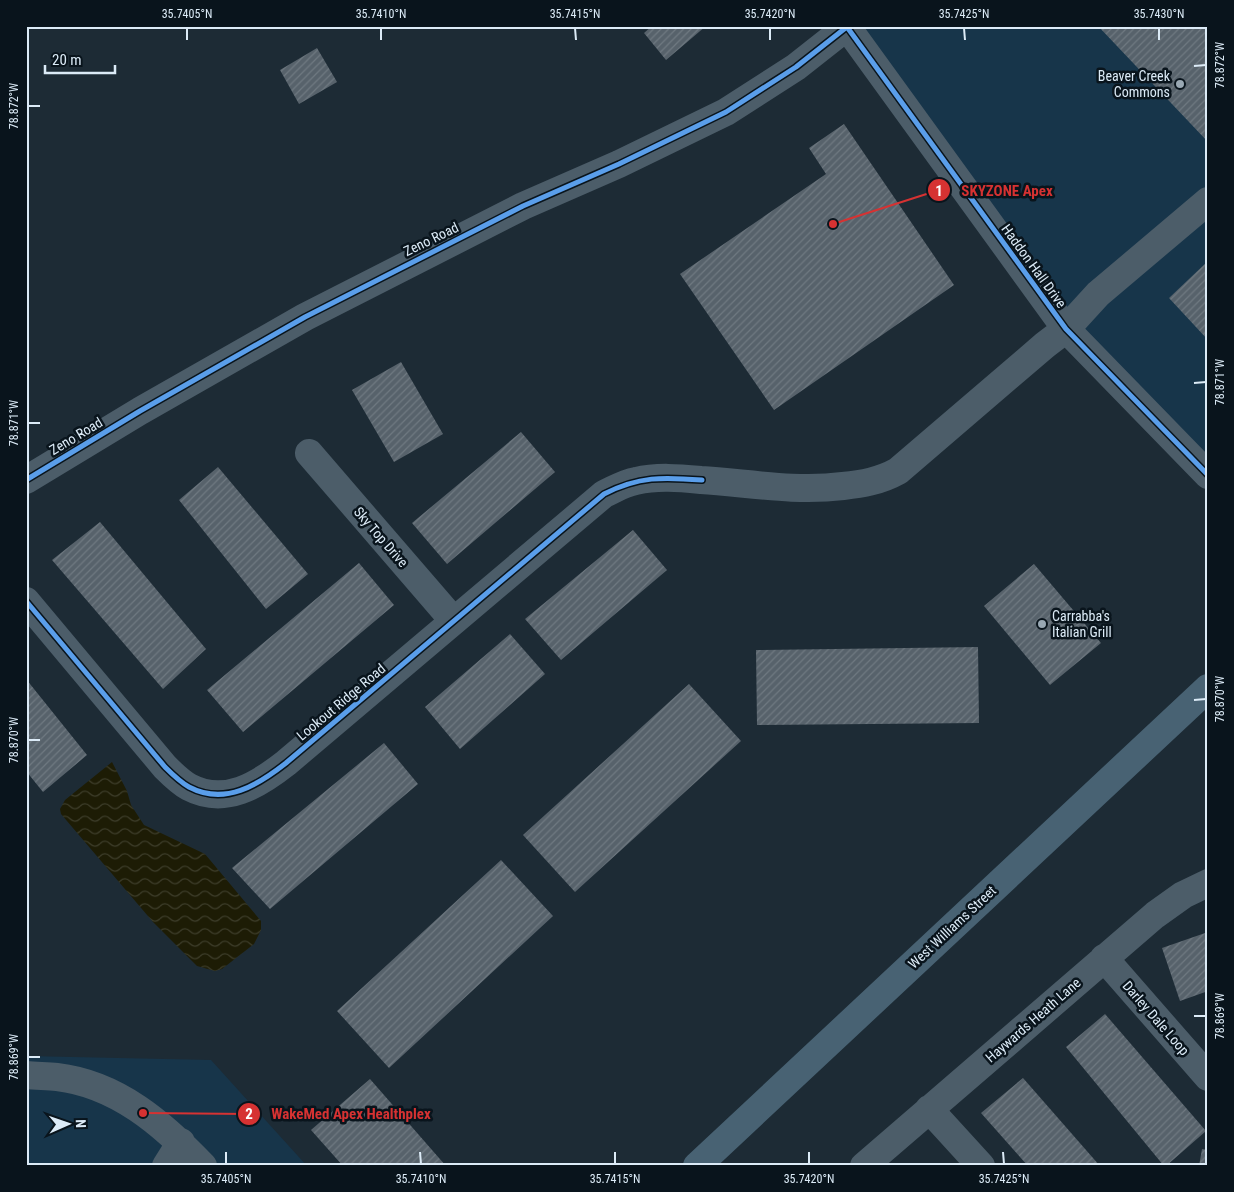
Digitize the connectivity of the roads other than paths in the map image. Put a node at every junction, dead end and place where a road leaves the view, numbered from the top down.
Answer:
1 (847, 27) edge
2 (1208, 201) edge
3 (1066, 329) junction
4 (309, 454) dead end
5 (1208, 475) edge
6 (26, 480) edge
7 (26, 601) edge
8 (454, 620) junction
9 (1208, 688) edge
10 (1208, 882) edge
11 (1104, 958) junction
12 (26, 1075) edge
13 (1208, 1077) edge
14 (929, 1109) junction
15 (181, 1142) junction
16 (166, 1166) edge
17 (203, 1166) edge
18 (697, 1166) edge
19 (864, 1166) edge
20 (981, 1166) edge

1 - 3 street, Haddon Hall Drive
1 - 6 street, Zeno Road
2 - 3 street, Lookout Ridge Road
3 - 5 street, Haddon Hall Drive
3 - 8 street, Lookout Ridge Road
4 - 8 street, Sky Top Drive
7 - 8 street, Lookout Ridge Road
9 - 18 main road, West Williams Street
10 - 11 street, Haywards Heath Lane
11 - 13 street, Darley Dale Loop
11 - 14 street, Haywards Heath Lane
12 - 15 street
14 - 19 street, Haywards Heath Lane
14 - 20 street
15 - 16 street
15 - 17 street

